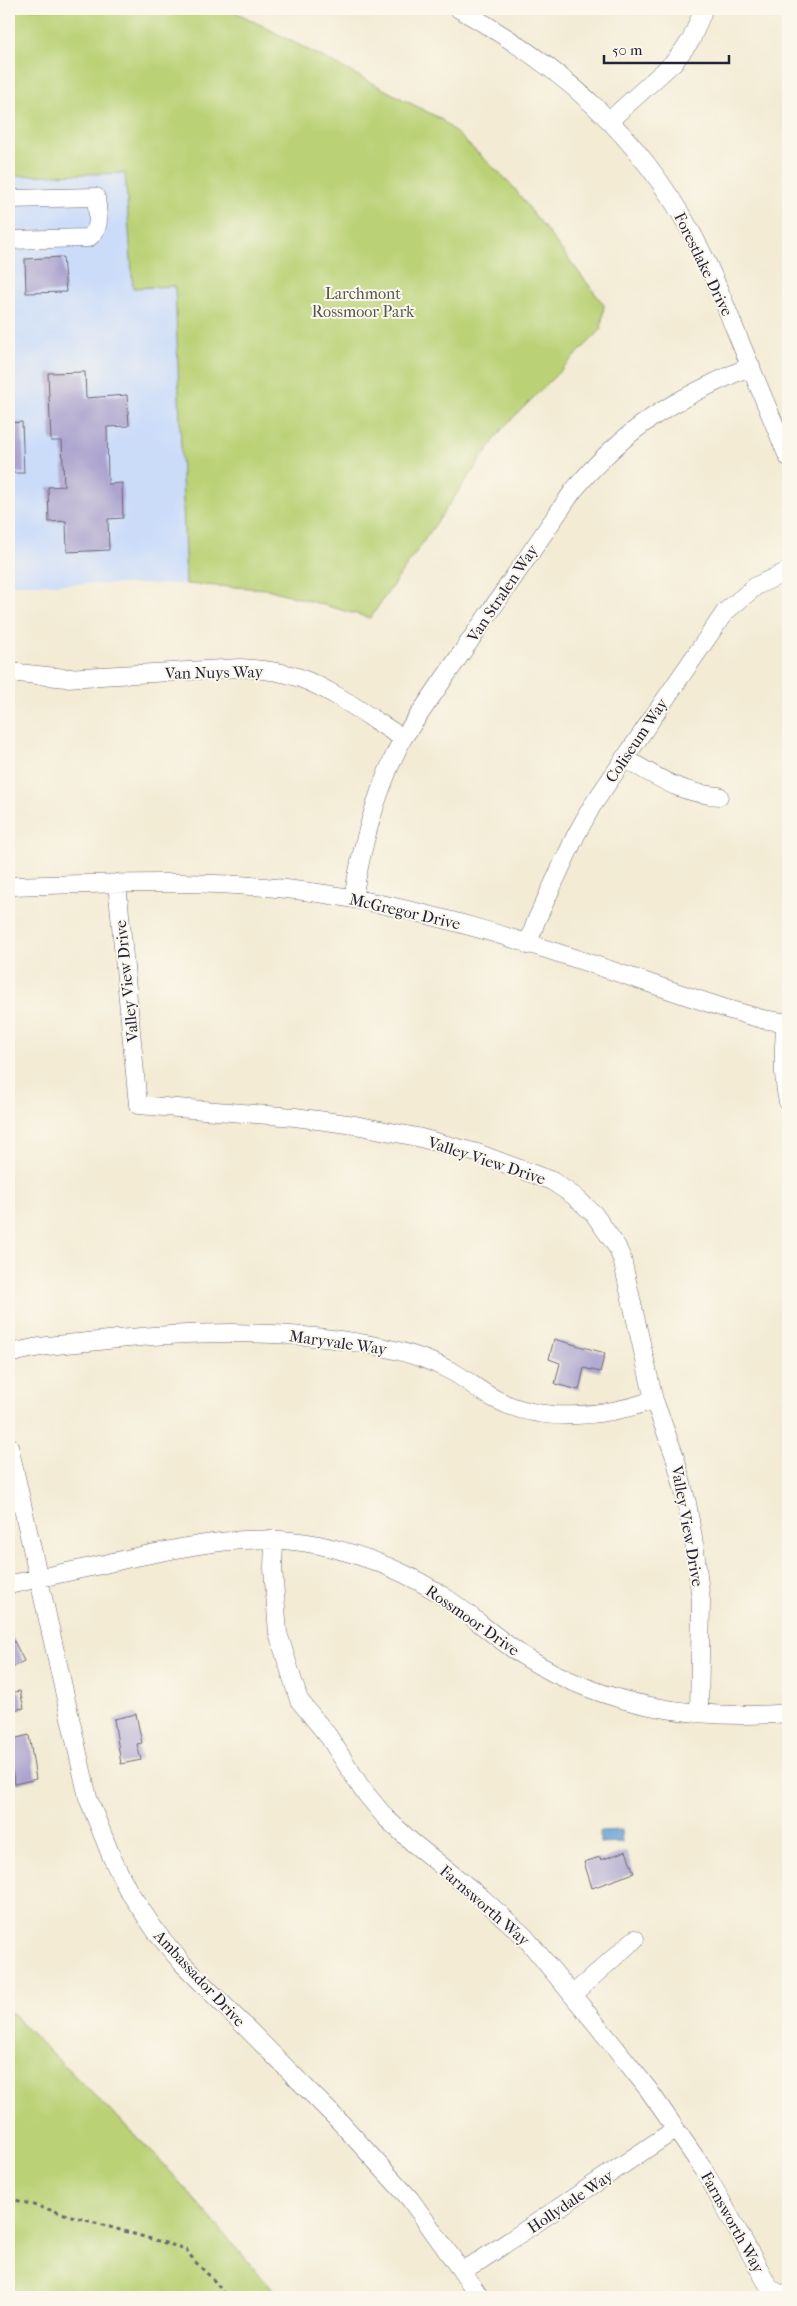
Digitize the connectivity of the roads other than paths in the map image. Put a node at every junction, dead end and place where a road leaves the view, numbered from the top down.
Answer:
1 (463, 10) edge
2 (702, 14) dead end
3 (610, 120) junction
4 (9, 199) edge
5 (9, 240) edge
6 (750, 366) junction
7 (788, 457) edge
8 (788, 571) edge
9 (9, 672) edge
10 (403, 738) junction
11 (624, 758) junction
12 (718, 796) dead end
13 (118, 883) junction
14 (9, 886) edge
15 (354, 899) junction
16 (528, 945) junction
17 (787, 1023) edge
18 (788, 1102) edge
19 (9, 1354) edge
20 (654, 1400) junction
21 (9, 1446) edge
22 (274, 1541) junction
23 (39, 1579) junction
24 (9, 1585) edge
25 (699, 1713) junction
26 (788, 1714) edge
27 (635, 1938) dead end
28 (572, 1995) junction
29 (676, 2129) junction
30 (462, 2270) junction
31 (788, 2293) edge
32 (480, 2297) edge

1 - 3 street, Forestlake Drive
2 - 3 street
3 - 6 street, Forestlake Drive
4 - 5 street
6 - 7 street, Forestlake Drive
6 - 10 street, Van Stralen Way
8 - 11 street, Coliseum Way
9 - 10 street, Van Nuys Way
10 - 15 street, Van Stralen Way
11 - 12 street
11 - 16 street, Coliseum Way
13 - 14 street, McGregor Drive
13 - 15 street, McGregor Drive
13 - 20 street, Valley View Drive
15 - 16 street, McGregor Drive
16 - 17 street, McGregor Drive
17 - 18 street
19 - 20 street, Maryvale Way
20 - 25 street, Valley View Drive
21 - 23 street, Ambassador Drive
22 - 23 street, Rossmoor Drive
22 - 25 street, Rossmoor Drive
22 - 28 street, Farnsworth Way
23 - 24 street, Rossmoor Drive
23 - 30 street, Ambassador Drive
25 - 26 street, Rossmoor Drive
27 - 28 street
28 - 29 street, Farnsworth Way
29 - 30 street, Hollydale Way
29 - 31 street, Farnsworth Way
30 - 32 street, Ambassador Drive

